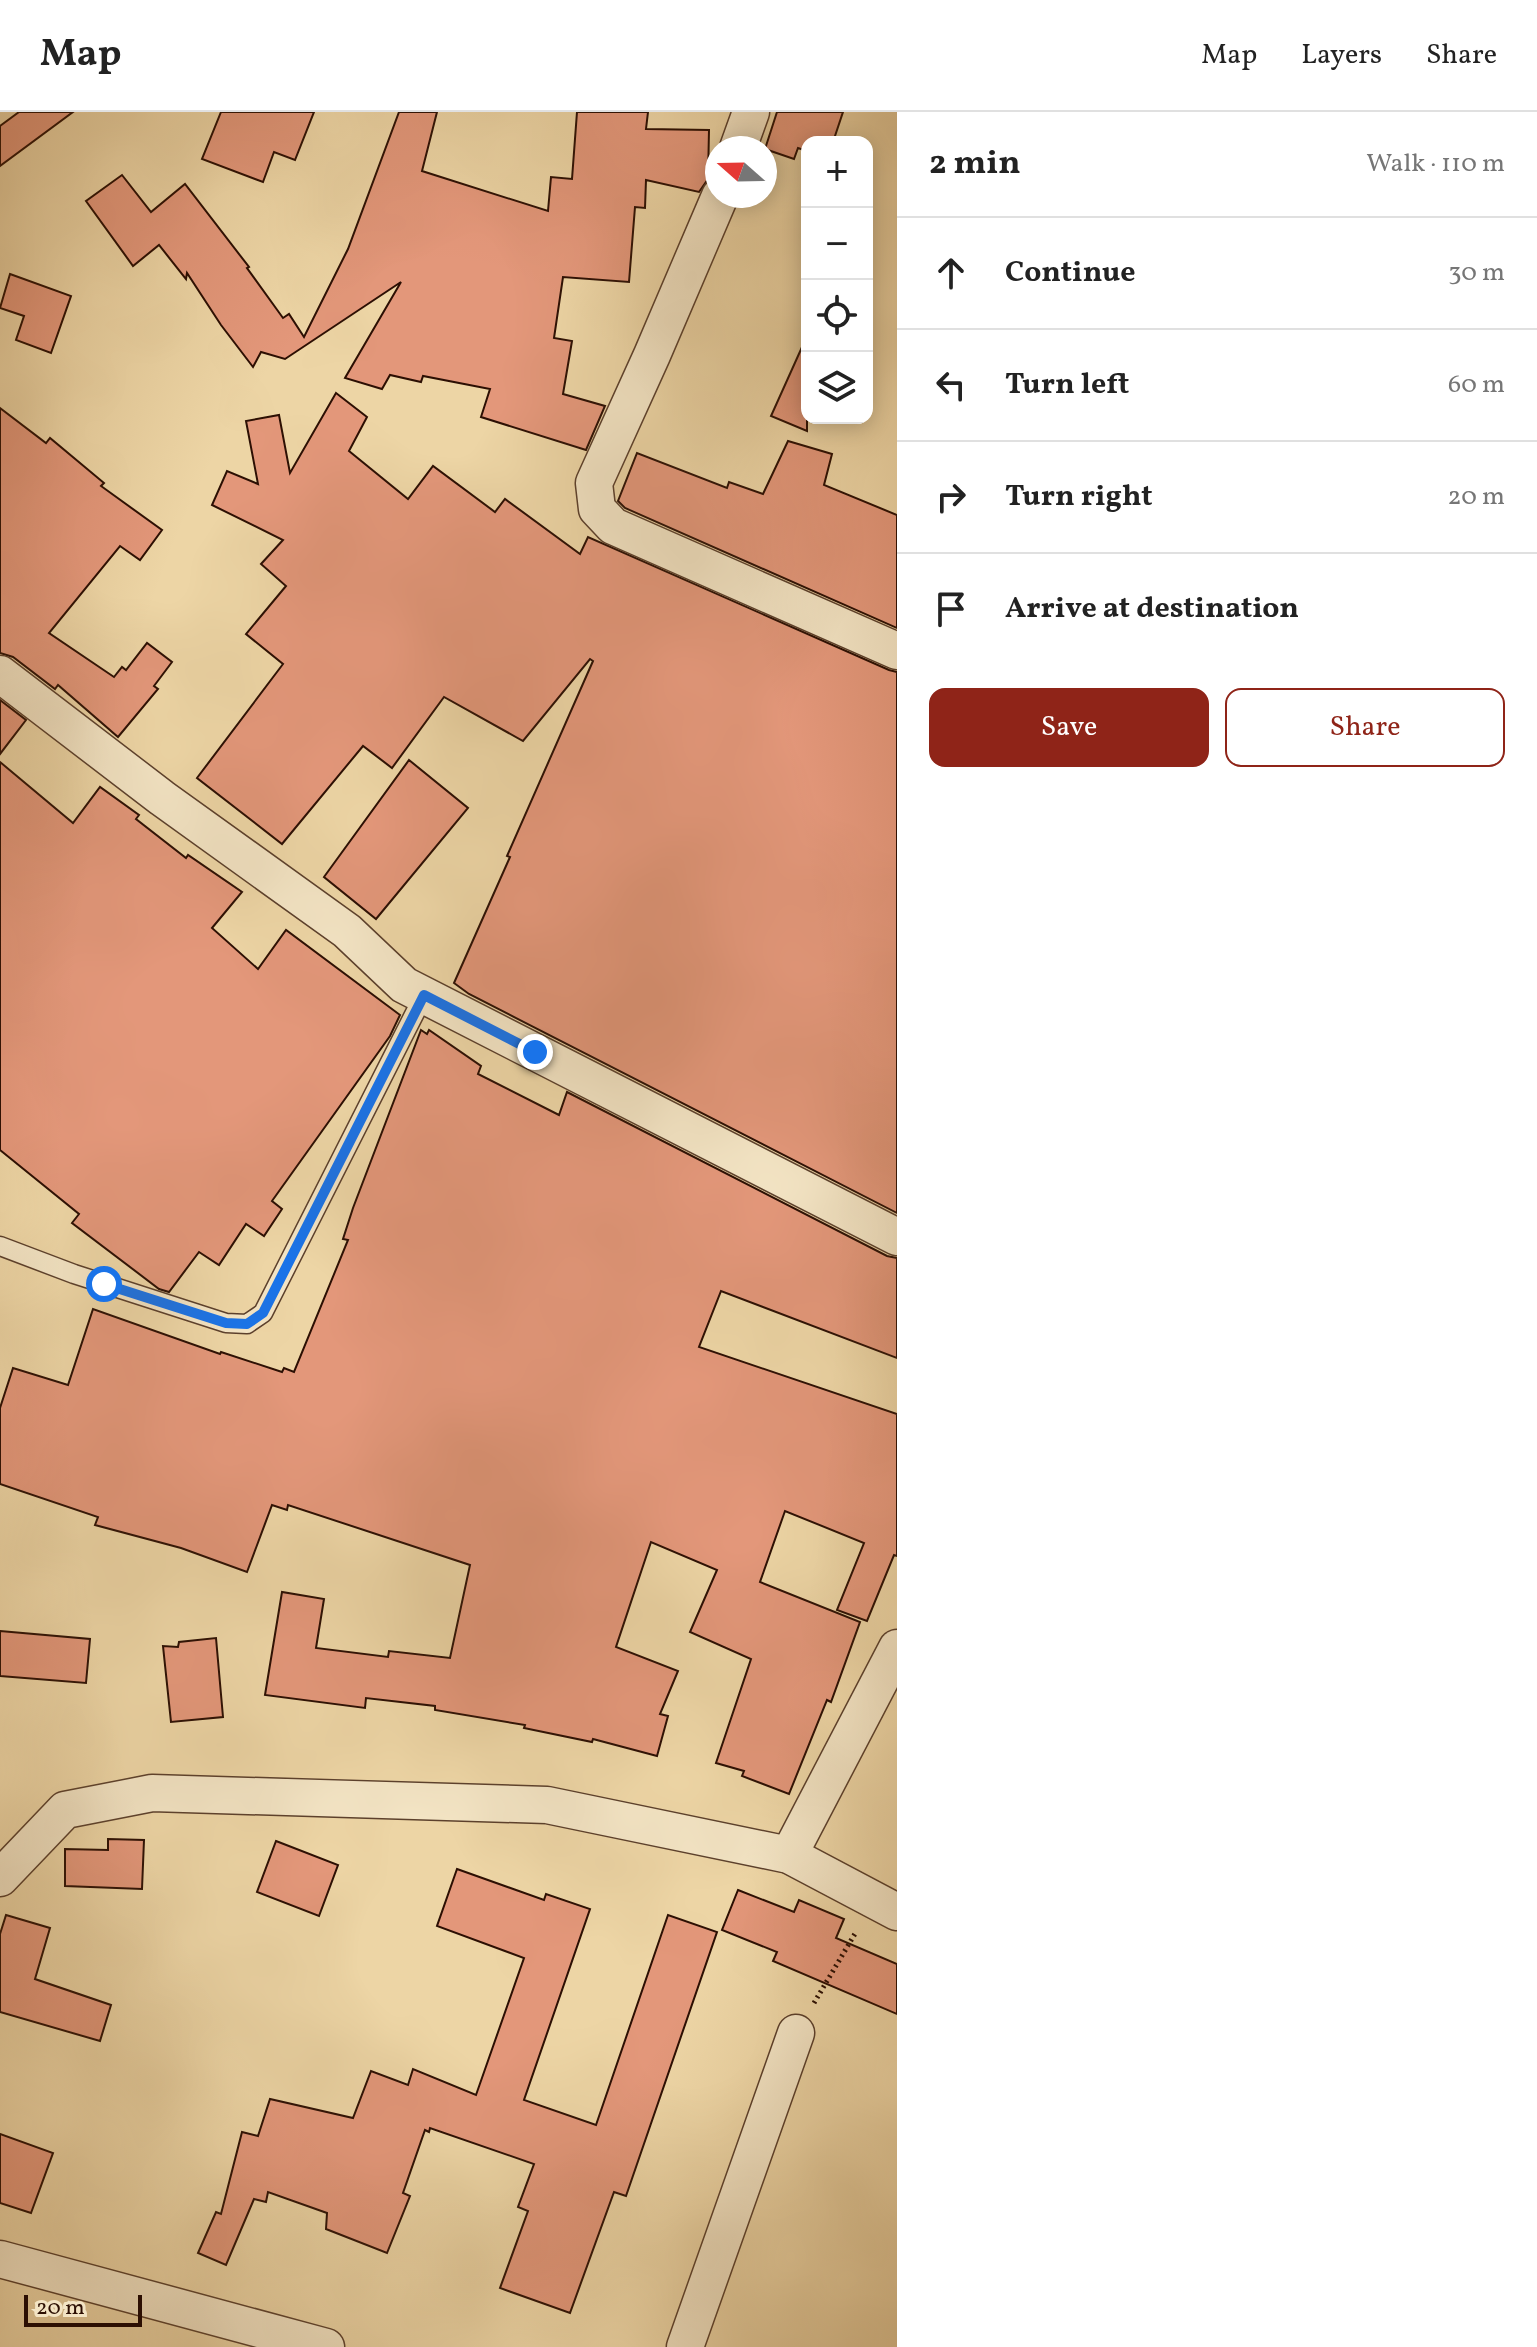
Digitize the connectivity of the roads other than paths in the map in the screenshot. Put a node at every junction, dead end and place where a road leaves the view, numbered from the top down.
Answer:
1 (751, 112) edge
2 (742, 136) edge
3 (715, 208) edge
4 (897, 651) edge
5 (0, 674) edge
6 (424, 995) junction
7 (897, 1237) edge
8 (0, 1246) edge
9 (897, 1648) edge
10 (789, 1855) junction
11 (0, 1878) edge
12 (886, 1906) edge
13 (796, 2033) road end
14 (0, 2259) edge
15 (326, 2347) edge
16 (685, 2347) edge

1 - 2 street
3 - 4 street
5 - 6 street
6 - 7 street
6 - 8 lane
9 - 10 street
10 - 11 street
10 - 12 street
13 - 16 street
14 - 15 street

